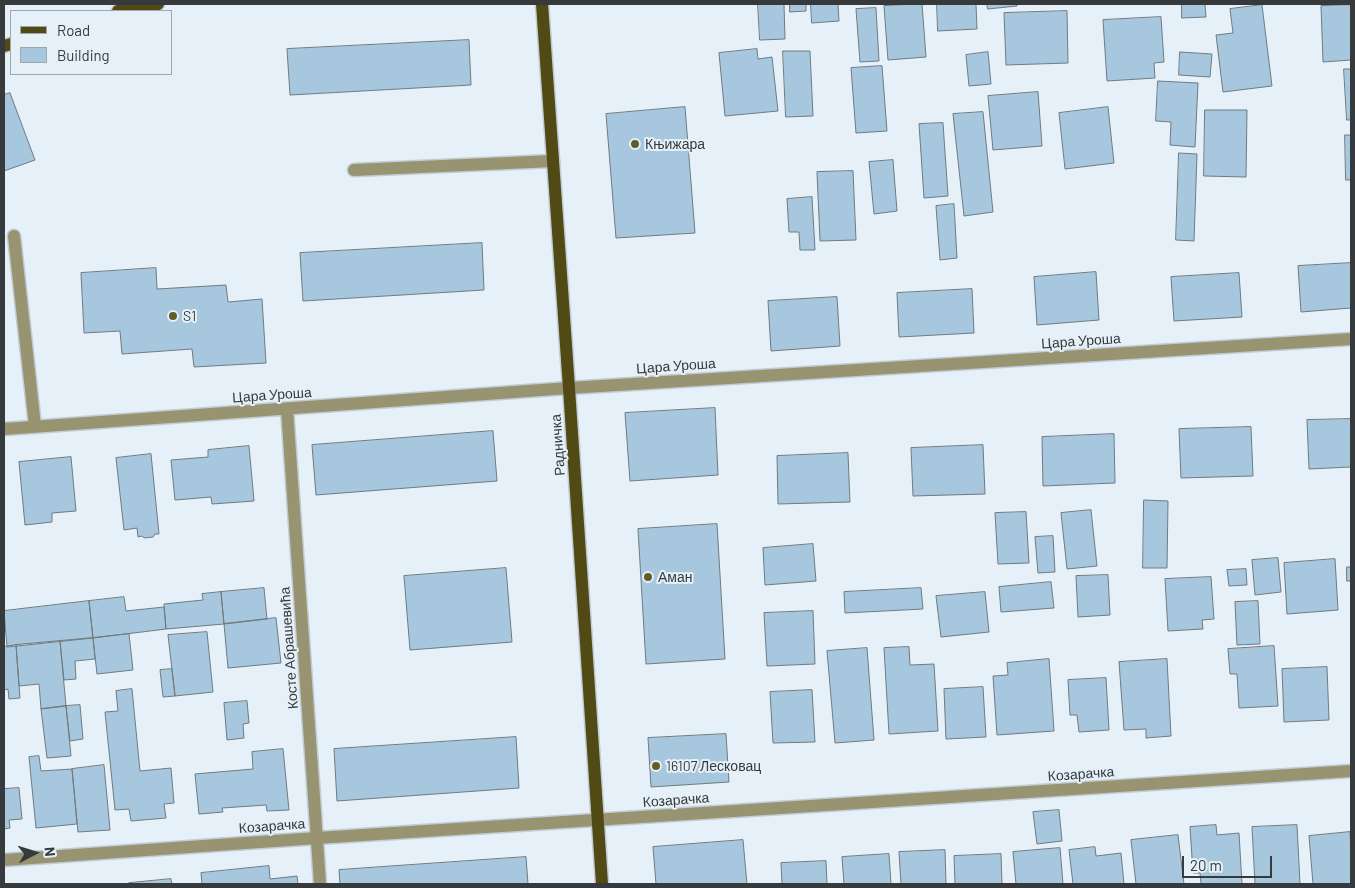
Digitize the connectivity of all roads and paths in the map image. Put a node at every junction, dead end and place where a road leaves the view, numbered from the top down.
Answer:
1 (158, 4) edge
2 (542, 4) edge
3 (124, 10) edge
4 (553, 161) junction
5 (354, 170) dead end
6 (14, 236) dead end
7 (1351, 338) edge
8 (569, 388) junction
9 (287, 409) junction
10 (35, 426) junction
11 (4, 429) edge
12 (1351, 771) edge
13 (598, 820) junction
14 (317, 838) junction
15 (4, 860) edge
16 (320, 884) edge
17 (602, 884) edge

1 - 3 main road
2 - 4 main road, Радничка
4 - 5 street
4 - 8 main road, Радничка
6 - 10 street
7 - 8 street, Цара Уроша
8 - 9 street, Цара Уроша
8 - 13 main road, Радничка
9 - 10 street, Цара Уроша
9 - 14 street, Косте Абрашевића
10 - 11 street, Цара Уроша
12 - 13 street, Козарачка
13 - 14 street, Козарачка
13 - 17 main road, Радничка
14 - 15 street, Козарачка
14 - 16 street, Косте Абрашевића

